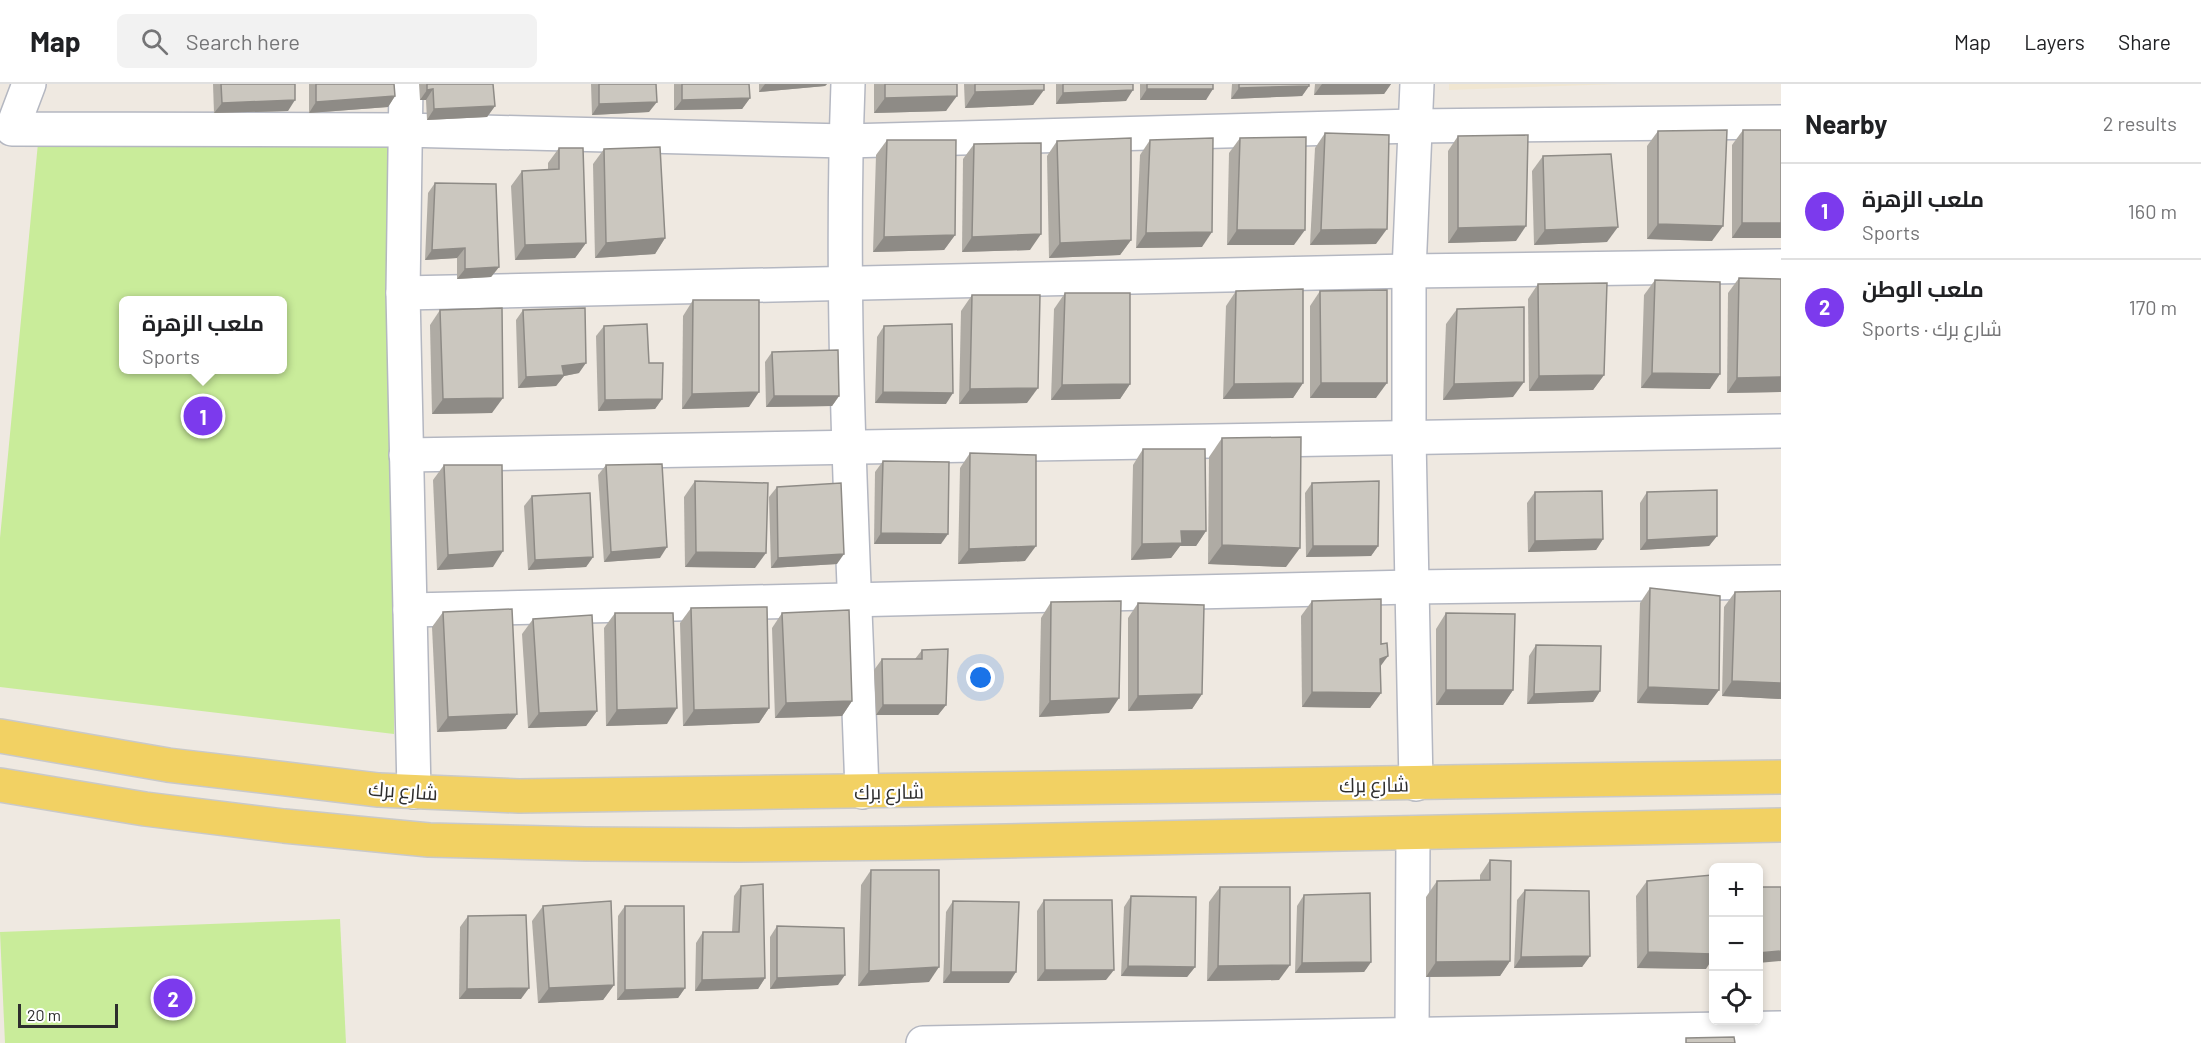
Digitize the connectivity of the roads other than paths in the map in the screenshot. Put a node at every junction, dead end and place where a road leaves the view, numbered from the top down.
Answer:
1 (29, 84) edge
2 (406, 84) edge
3 (848, 84) edge
4 (1417, 84) edge
5 (1781, 122) edge
6 (1415, 126) junction
7 (404, 130) junction
8 (846, 141) junction
9 (1781, 266) edge
10 (1409, 272) junction
11 (846, 284) junction
12 (403, 293) junction
13 (1781, 431) edge
14 (1409, 438) junction
15 (850, 448) junction
16 (406, 455) junction
17 (1781, 582) edge
18 (1412, 587) junction
19 (856, 600) junction
20 (410, 610) junction
21 (0, 736) edge
22 (1781, 777) edge
23 (1416, 784) junction
24 (0, 785) edge
25 (414, 792) junction
26 (862, 792) junction
27 (1781, 825) edge
28 (1413, 833) junction
29 (1781, 1029) edge
30 (1412, 1034) junction
31 (922, 1043) edge

1 - 7 street
2 - 7 street
3 - 8 street
4 - 6 street
5 - 6 street
6 - 8 street
6 - 10 street
7 - 8 street
7 - 12 street
8 - 11 street
9 - 10 street
10 - 11 street
10 - 14 street
11 - 12 street
11 - 15 street
12 - 16 street
13 - 14 street
14 - 15 street
14 - 18 street
15 - 16 street
15 - 19 street
16 - 20 street
17 - 18 street
18 - 19 street
18 - 23 street
19 - 20 street
19 - 26 street
20 - 25 street
21 - 25 main road, شارع برك
22 - 23 main road, شارع برك
23 - 26 main road, شارع برك
24 - 28 main road
25 - 26 main road, شارع برك
27 - 28 main road
28 - 30 street
29 - 30 street
30 - 31 street

